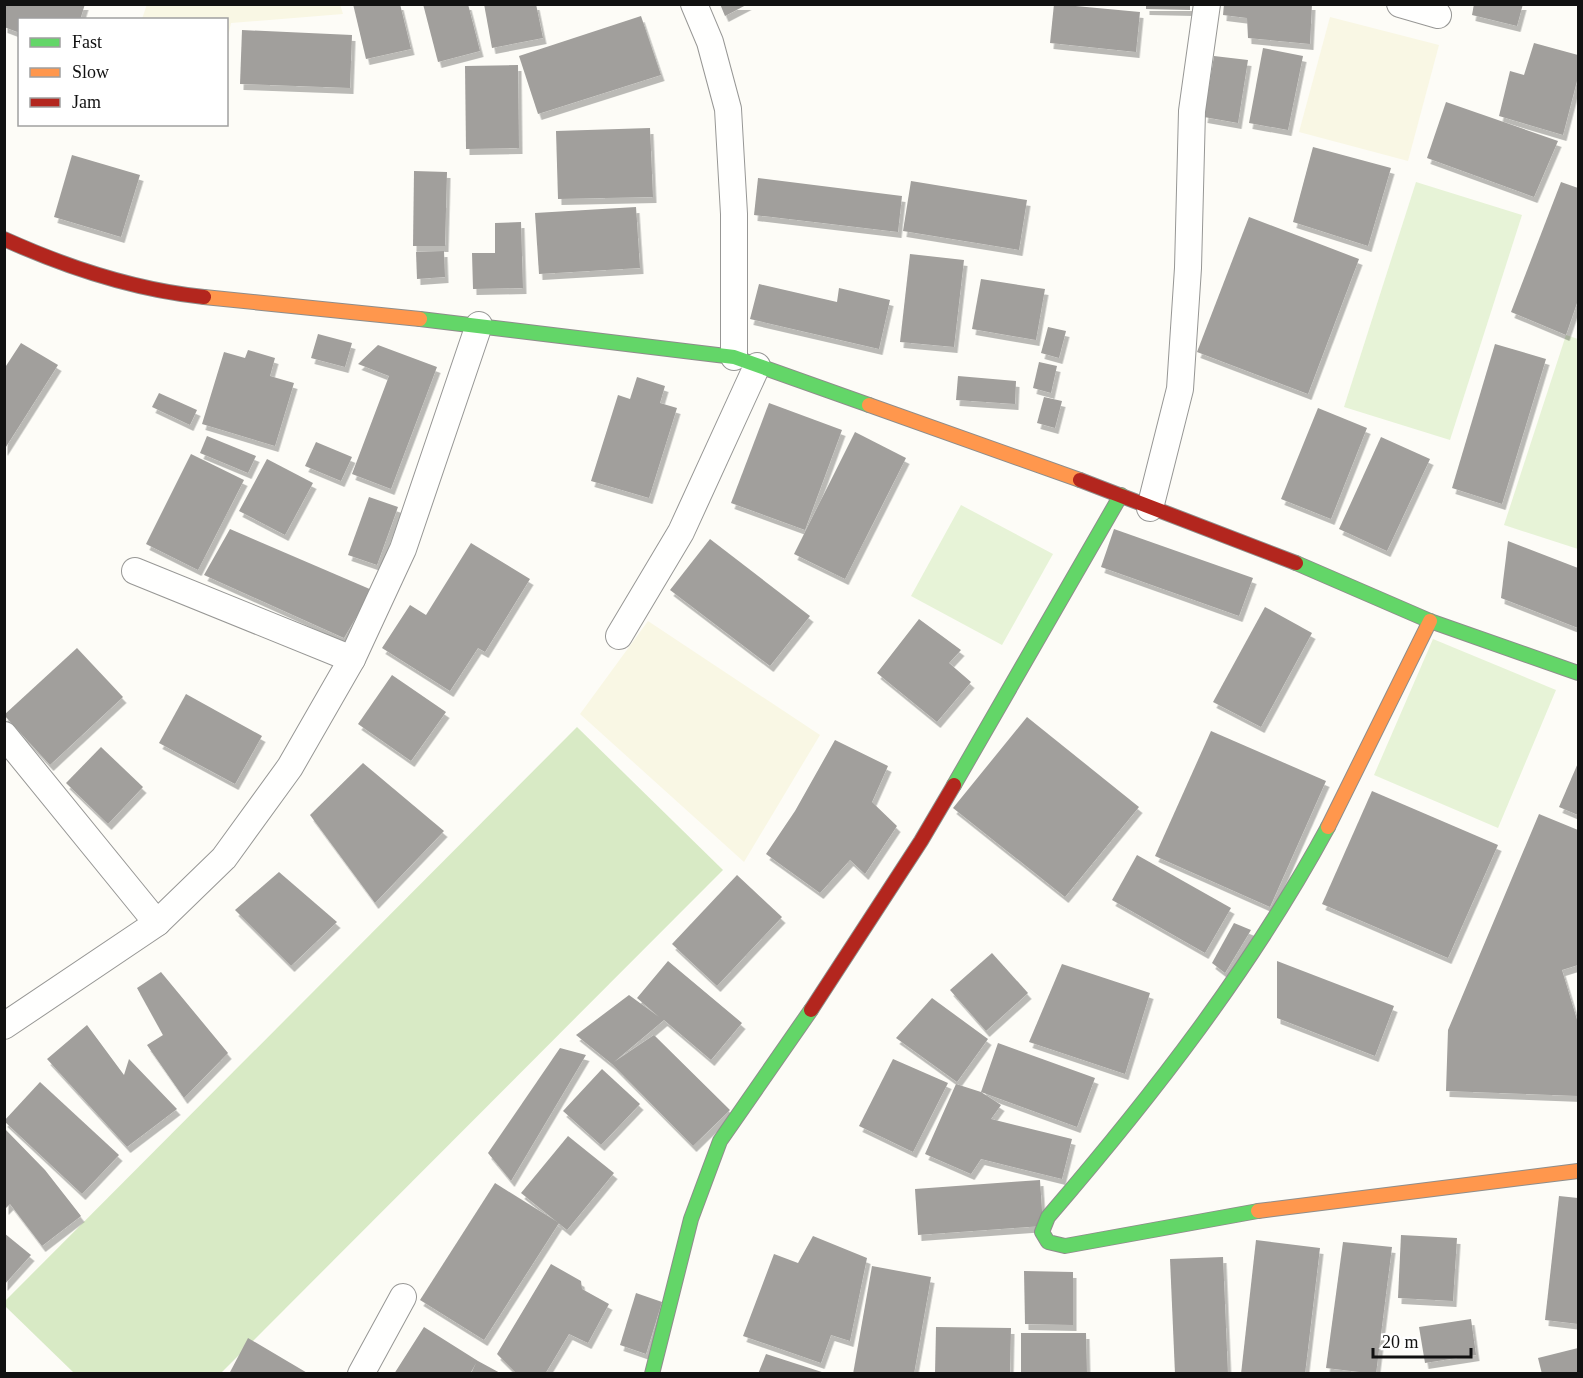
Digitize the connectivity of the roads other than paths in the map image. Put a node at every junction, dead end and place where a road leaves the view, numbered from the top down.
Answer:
1 (694, 4) edge
2 (1207, 4) edge
3 (1400, 4) edge
4 (1438, 15) dead end
5 (4, 239) edge
6 (479, 325) junction
7 (734, 357) junction
8 (757, 366) junction
9 (1121, 495) junction
10 (1150, 508) junction
11 (135, 571) dead end
12 (1430, 621) junction
13 (619, 636) dead end
14 (352, 658) junction
15 (1578, 673) edge
16 (4, 735) edge
17 (157, 923) junction
18 (4, 1026) edge
19 (1578, 1172) edge
20 (403, 1297) dead end
21 (361, 1374) edge
22 (652, 1374) edge

1 - 7 street
2 - 10 street
3 - 4 street
5 - 6 street
6 - 7 street
6 - 14 street
7 - 8 street
8 - 9 street
8 - 13 street
9 - 10 street
9 - 22 street
10 - 12 street
11 - 14 street
12 - 15 street
12 - 19 street
14 - 17 street
16 - 17 street
17 - 18 street
20 - 21 street

